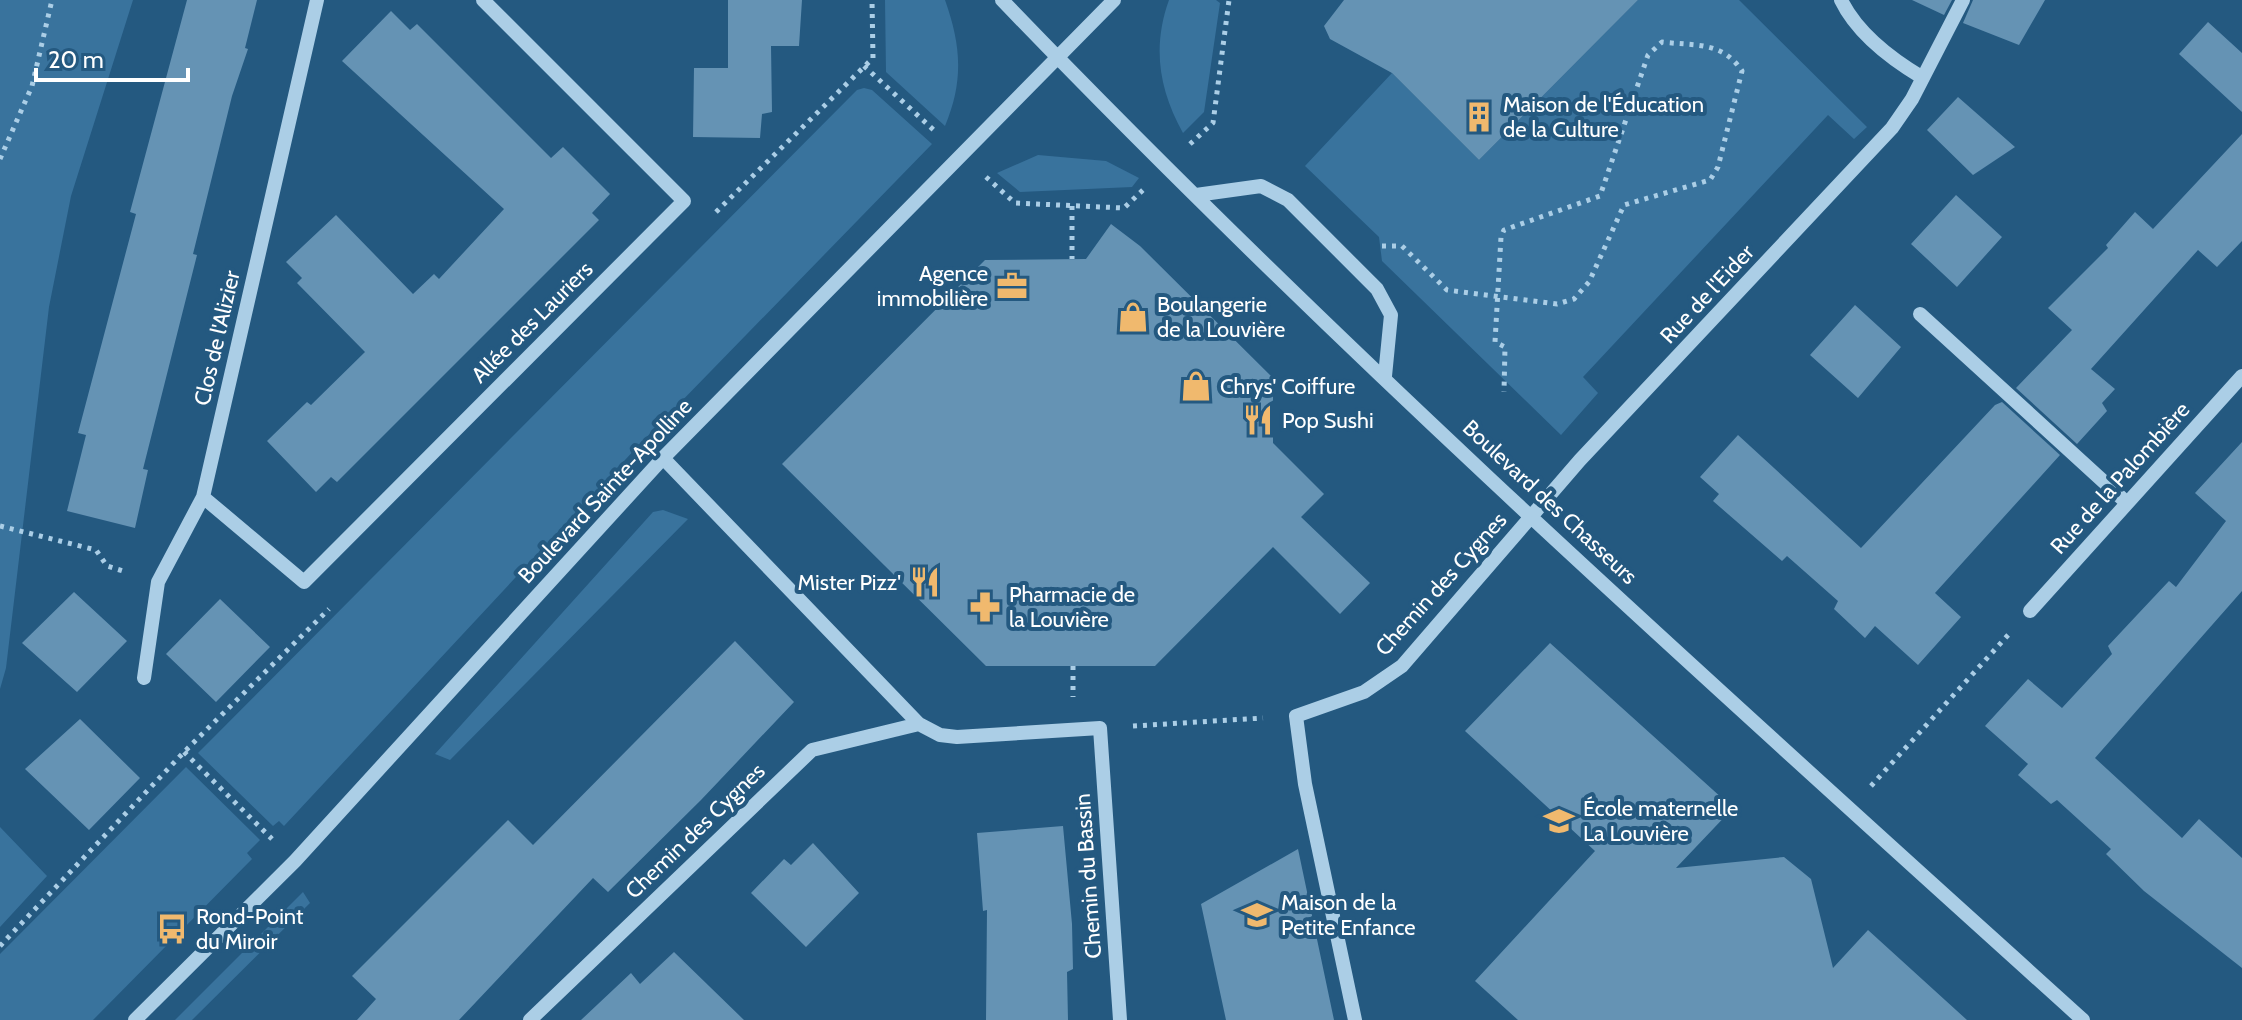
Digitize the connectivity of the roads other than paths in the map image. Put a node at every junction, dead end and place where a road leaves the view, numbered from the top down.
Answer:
1 (317, 0) edge
2 (483, 0) edge
3 (1002, 0) edge
4 (1114, 0) edge
5 (1841, 0) edge
6 (1963, 0) edge
7 (1057, 58) junction
8 (1923, 78) junction
9 (1196, 195) junction
10 (1920, 314) dead end
11 (1385, 376) junction
12 (2239, 385) edge
13 (663, 458) junction
14 (203, 497) junction
15 (2127, 503) junction
16 (1531, 517) junction
17 (2030, 611) road end
18 (144, 678) dead end
19 (919, 724) junction
20 (542, 1008) junction
21 (135, 1020) edge
22 (530, 1020) edge
23 (554, 1020) edge
24 (1120, 1020) edge
25 (1355, 1020) edge
26 (2083, 1020) edge

1 - 14 street, Clos de l'Alizier
2 - 14 street, Allée des Lauriers
3 - 7 street, Boulevard des Chasseurs
4 - 7 street, Boulevard Sainte-Apolline
5 - 8 street
6 - 8 street, Rue de l'Eider
7 - 9 street, Boulevard des Chasseurs
7 - 13 street, Boulevard Sainte-Apolline
8 - 16 street, Rue de l'Eider
9 - 11 street, Boulevard des Chasseurs
9 - 11 street
10 - 15 street
11 - 16 street, Boulevard des Chasseurs
12 - 15 street, Rue de la Palombière
13 - 19 street
13 - 21 street, Boulevard Sainte-Apolline
14 - 18 street, Clos de l'Alizier
15 - 17 street, Rue de la Palombière
16 - 25 street, Chemin des Cygnes
16 - 26 street, Boulevard des Chasseurs
19 - 20 street, Chemin des Cygnes
19 - 24 street, Chemin du Bassin
20 - 22 street, Chemin des Cygnes
20 - 23 street

